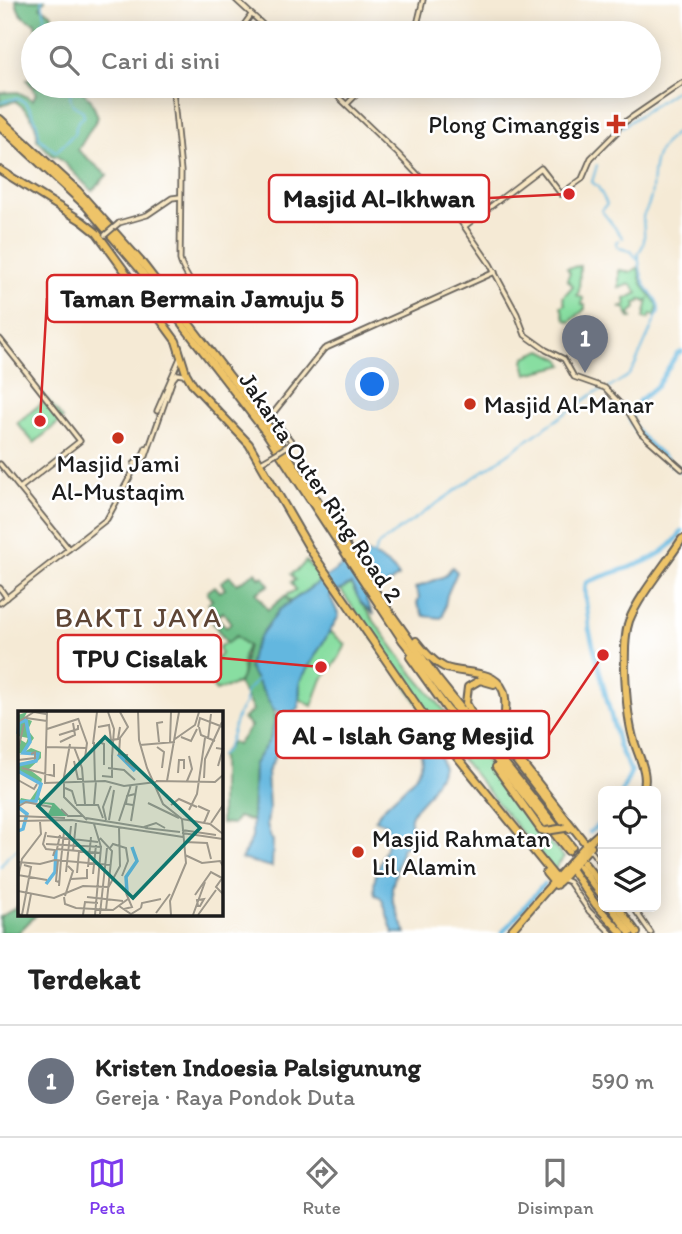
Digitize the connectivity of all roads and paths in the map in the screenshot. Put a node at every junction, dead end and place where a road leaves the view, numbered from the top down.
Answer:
1 (236, 0) edge
2 (424, 0) edge
3 (251, 15) junction
4 (247, 21) edge
5 (258, 21) edge
6 (418, 21) edge
7 (682, 83) edge
8 (661, 97) edge
9 (174, 98) edge
10 (340, 98) edge
11 (354, 98) edge
12 (660, 98) edge
13 (347, 105) junction
14 (0, 119) edge
15 (0, 128) edge
16 (0, 172) edge
17 (181, 197) junction
18 (465, 226) junction
19 (103, 237) junction
20 (495, 272) junction
21 (129, 281) junction
22 (163, 324) junction
23 (0, 339) edge
24 (177, 375) junction
25 (260, 463) junction
26 (0, 464) edge
27 (682, 468) edge
28 (20, 488) junction
29 (682, 539) edge
30 (682, 545) edge
31 (69, 549) junction
32 (346, 551) junction
33 (668, 564) junction
34 (324, 575) junction
35 (0, 588) edge
36 (7, 598) junction
37 (0, 603) edge
38 (388, 613) junction
39 (501, 758) junction
40 (645, 786) edge
41 (566, 828) junction
42 (598, 838) edge
43 (598, 838) edge
44 (578, 840) junction
45 (587, 848) junction
46 (598, 861) edge
47 (545, 870) junction
48 (566, 872) junction
49 (598, 885) edge
50 (544, 892) junction
51 (598, 894) edge
52 (615, 912) edge
53 (622, 912) edge
54 (636, 912) edge
55 (511, 933) edge
56 (611, 933) edge
57 (622, 933) edge
58 (630, 933) edge
59 (637, 933) edge
60 (651, 933) edge

1 - 3 street
2 - 6 street
3 - 4 street
3 - 5 street
7 - 8 street
9 - 17 street
10 - 13 street
11 - 13 street
12 - 18 street
13 - 18 street
14 - 32 highway, Jakarta Outer Ring Road 2
15 - 32 highway, Jakarta Outer Ring Road 2
16 - 19 highway
16 - 21 highway
17 - 19 street, bridge
17 - 22 street, bridge
18 - 20 street
19 - 21 highway
20 - 25 street, bridge
20 - 27 street
21 - 22 highway
21 - 24 highway
22 - 25 highway
23 - 28 street
24 - 31 street
24 - 34 highway
25 - 34 highway
26 - 28 street
28 - 31 street
29 - 33 highway
30 - 33 highway
31 - 36 street
32 - 38 highway, Jakarta Outer Ring Road 2
33 - 40 highway
34 - 47 highway
35 - 36 street
36 - 37 street
38 - 39 highway, Jakarta Outer Ring Road 2
38 - 39 highway, Jakarta Outer Ring Road 2
38 - 41 highway, bridge
38 - 45 highway
39 - 41 highway
41 - 44 highway
42 - 45 highway
43 - 45 highway
44 - 45 highway
44 - 48 highway
45 - 46 street
45 - 48 highway
47 - 48 highway
47 - 48 highway
47 - 50 highway
48 - 49 highway
48 - 50 highway
48 - 51 highway
48 - 55 highway
48 - 56 street
48 - 57 highway
50 - 55 highway
52 - 58 highway
53 - 59 highway
54 - 60 street

